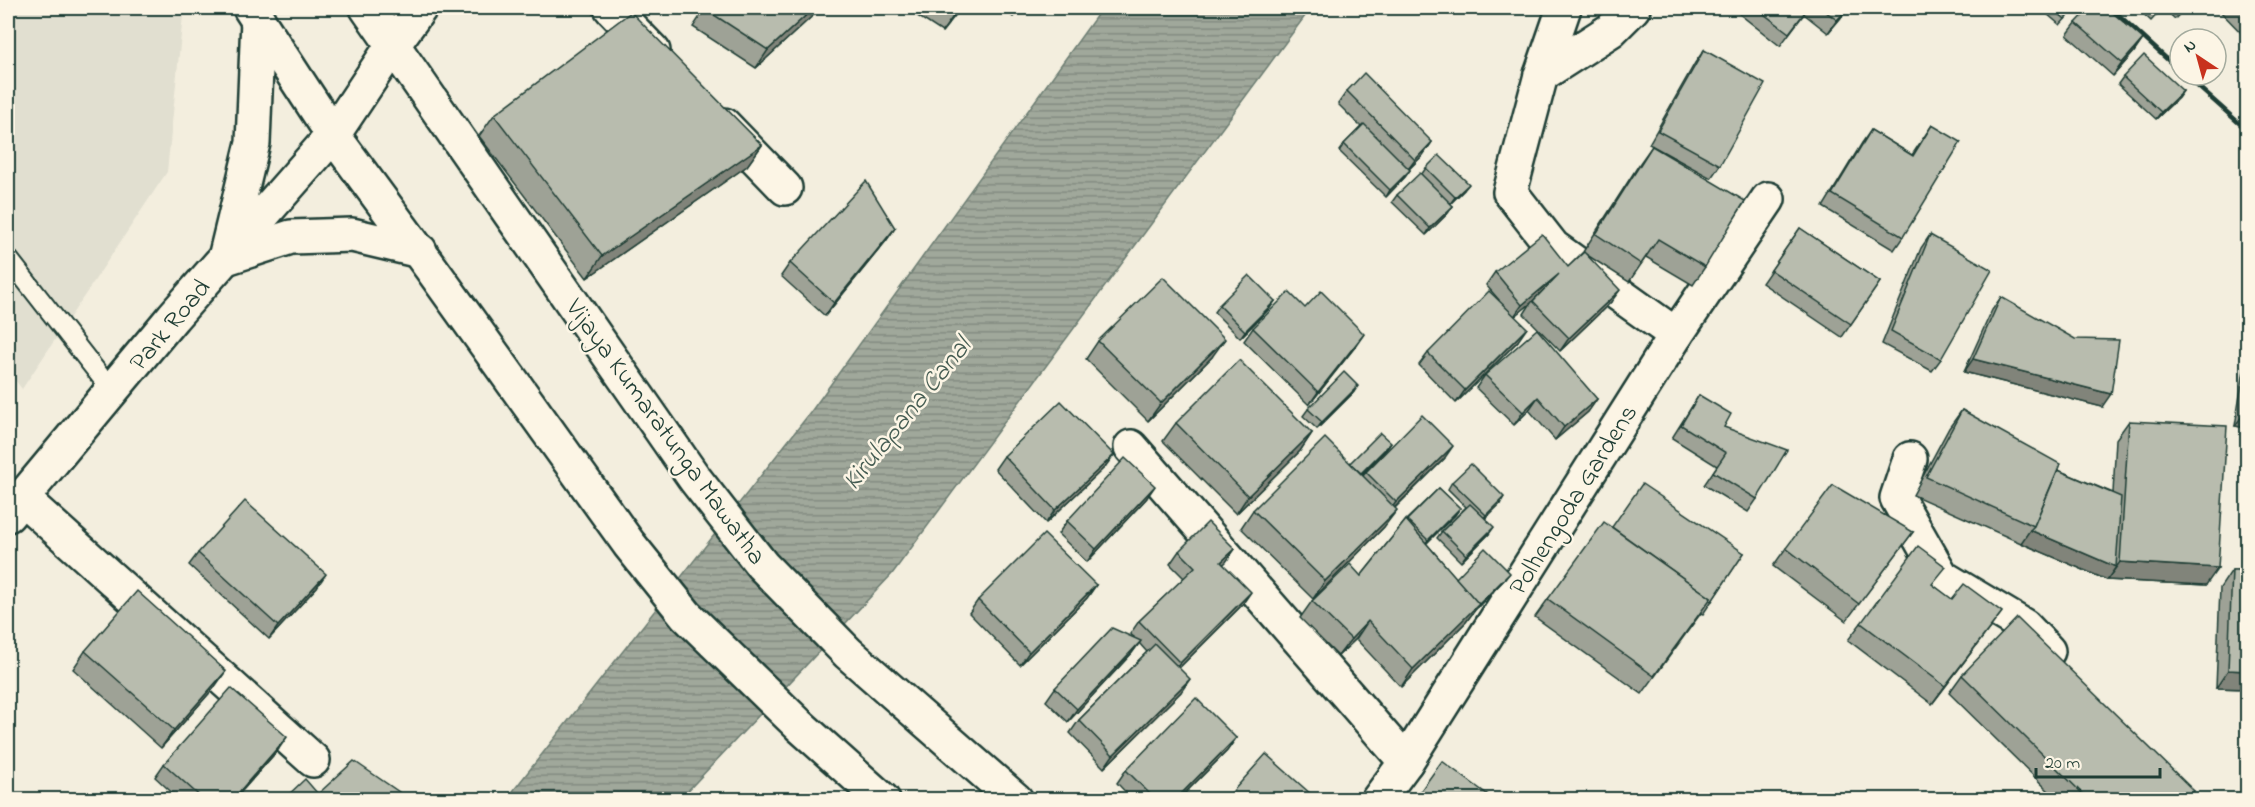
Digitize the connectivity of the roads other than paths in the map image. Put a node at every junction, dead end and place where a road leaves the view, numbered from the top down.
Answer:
1 (367, 8) edge
2 (420, 8) edge
3 (611, 8) edge
4 (1564, 8) edge
5 (1633, 8) edge
6 (254, 13) edge
7 (393, 45) junction
8 (1541, 75) junction
9 (677, 76) edge
10 (702, 102) edge
11 (333, 135) junction
12 (785, 188) dead end
13 (1768, 199) dead end
14 (420, 251) junction
15 (8, 258) edge
16 (225, 259) junction
17 (1676, 335) junction
18 (112, 391) junction
19 (1131, 447) dead end
20 (1910, 459) dead end
21 (15, 506) edge
22 (2072, 676) edge
23 (313, 760) dead end
24 (1406, 762) junction
25 (883, 800) edge
26 (1016, 800) edge
27 (1378, 800) edge

1 - 7 main road, Vijaya Kumaratunga Mawatha
2 - 7 main road, Park Road
3 - 9 main road
4 - 8 main road
5 - 8 main road
6 - 11 main road
6 - 16 main road
7 - 11 main road, Park Road
7 - 26 main road, Vijaya Kumaratunga Mawatha
8 - 17 main road
10 - 12 main road
11 - 14 main road
11 - 16 main road, Park Road
13 - 17 main road, Polhengoda Gardens
14 - 16 main road
14 - 25 main road
15 - 18 lane
16 - 18 main road, Park Road
17 - 24 main road, Polhengoda Gardens
18 - 21 main road, Park Road
19 - 24 main road
20 - 22 main road
21 - 23 main road
24 - 27 main road, Polhengoda Gardens

